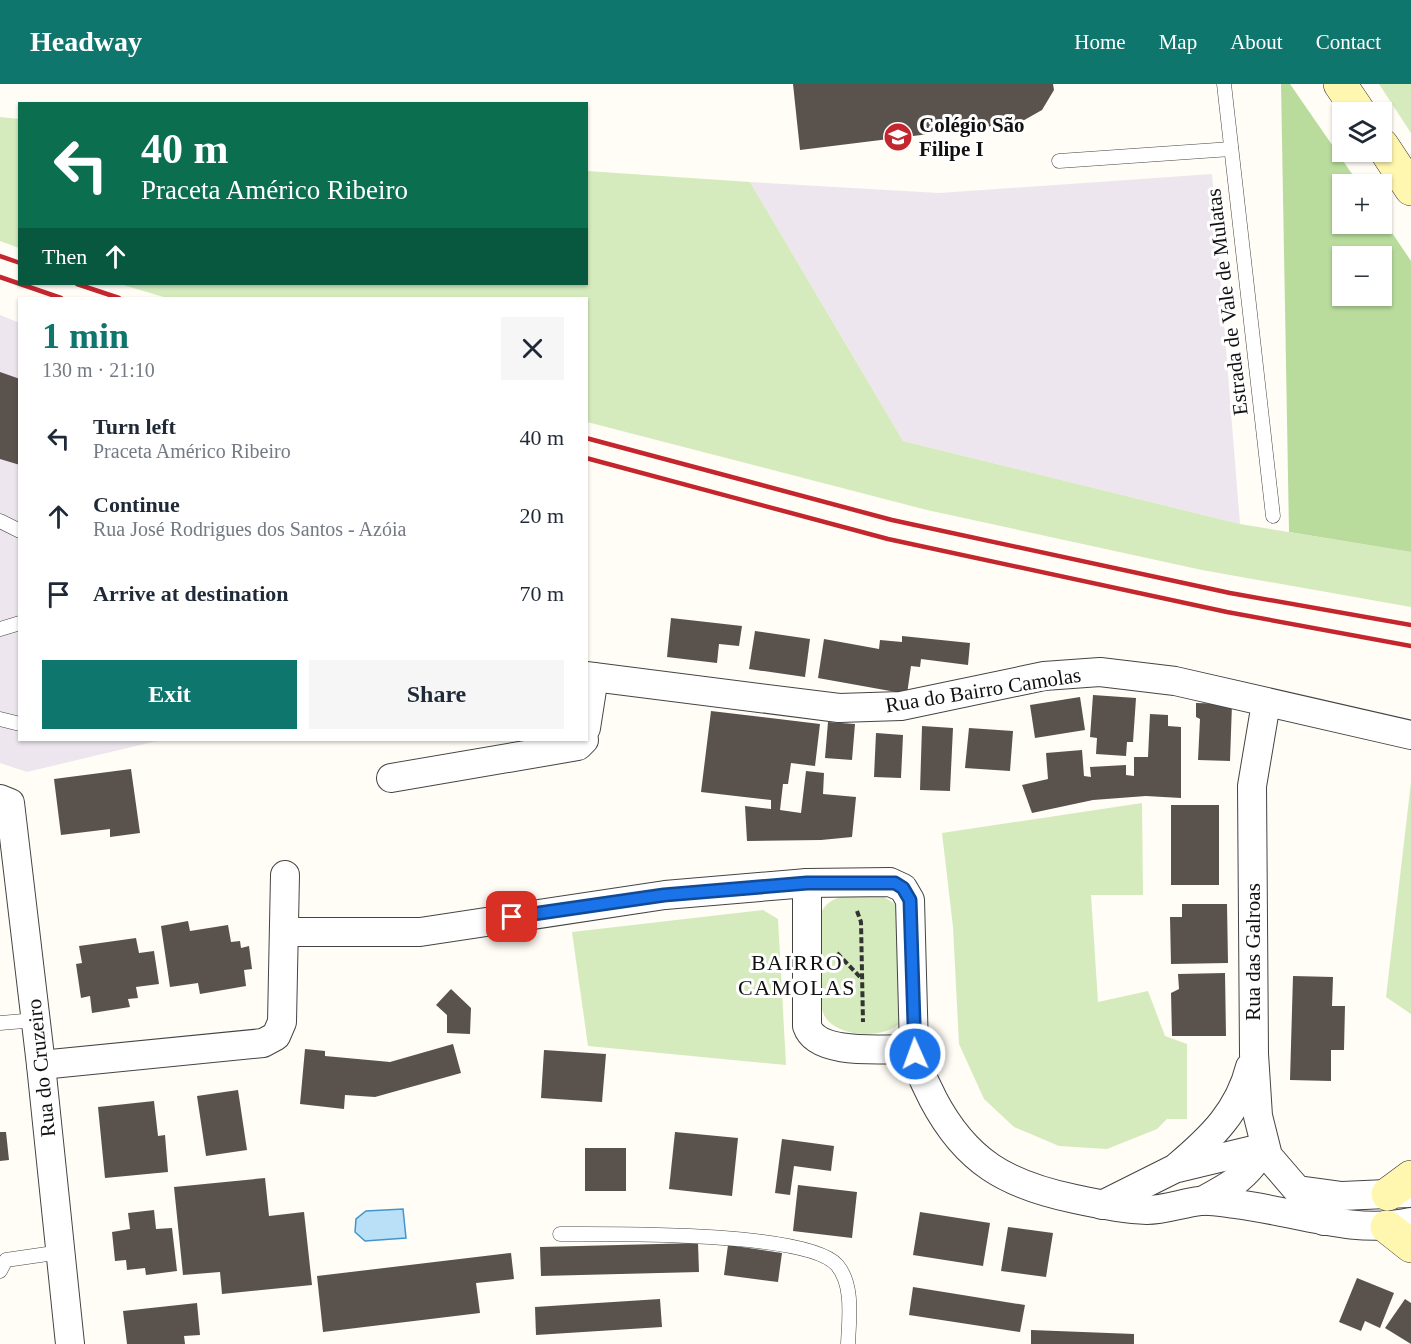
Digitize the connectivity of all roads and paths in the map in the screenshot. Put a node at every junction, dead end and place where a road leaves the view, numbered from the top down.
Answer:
1 (1224, 84) edge
2 (1340, 84) edge
3 (1352, 102) edge
4 (1231, 148) junction
5 (1392, 160) edge
6 (1059, 161) dead end
7 (1411, 189) edge
8 (1273, 516) dead end
9 (0, 521) edge
10 (18, 530) edge
11 (18, 624) edge
12 (0, 629) edge
13 (590, 676) edge
14 (588, 702) edge
15 (1266, 703) junction
16 (0, 719) edge
17 (18, 724) edge
18 (1411, 735) edge
19 (583, 741) edge
20 (391, 778) dead end
21 (0, 799) edge
22 (285, 875) dead end
23 (807, 883) junction
24 (861, 922) dead end
25 (285, 932) junction
26 (828, 949) dead end
27 (861, 978) junction
28 (36, 1020) junction
29 (0, 1023) edge
30 (863, 1032) dead end
31 (914, 1048) junction
32 (1254, 1054) junction
33 (41, 1065) junction
34 (1265, 1147) junction
35 (1174, 1169) junction
36 (1403, 1188) edge
37 (1298, 1191) junction
38 (1202, 1201) junction
39 (1102, 1205) junction
40 (1324, 1221) junction
41 (1403, 1232) edge
42 (560, 1234) dead end
43 (61, 1252) junction
44 (0, 1271) edge
45 (70, 1344) edge
46 (848, 1344) edge

1 - 4 lane, Estrada de Vale de Mulatas
2 - 3 main road
4 - 6 lane
4 - 8 lane, Estrada de Vale de Mulatas
5 - 7 main road
9 - 10 lane
11 - 12 lane
13 - 14 street
13 - 15 street, Rua do Bairro Camolas
15 - 18 street, Rua do Bairro Camolas
15 - 32 street, Rua das Galroas
16 - 17 lane
19 - 20 street
21 - 28 street, Rua do Cruzeiro
22 - 25 street
23 - 25 street
23 - 31 street
23 - 31 street
24 - 27 path
25 - 33 street
26 - 27 path
27 - 30 path
28 - 29 lane
28 - 33 street, Rua do Cruzeiro
31 - 39 street
32 - 34 street, Rua das Galroas
32 - 35 street
33 - 43 street, Rua do Cruzeiro
34 - 35 street
34 - 37 street, Rua das Galroas
34 - 38 street
35 - 39 street
36 - 37 street
37 - 40 street, Rua das Galroas
38 - 39 street
38 - 40 street
40 - 41 street
42 - 46 lane
43 - 44 lane
43 - 45 street, Rua do Cruzeiro

